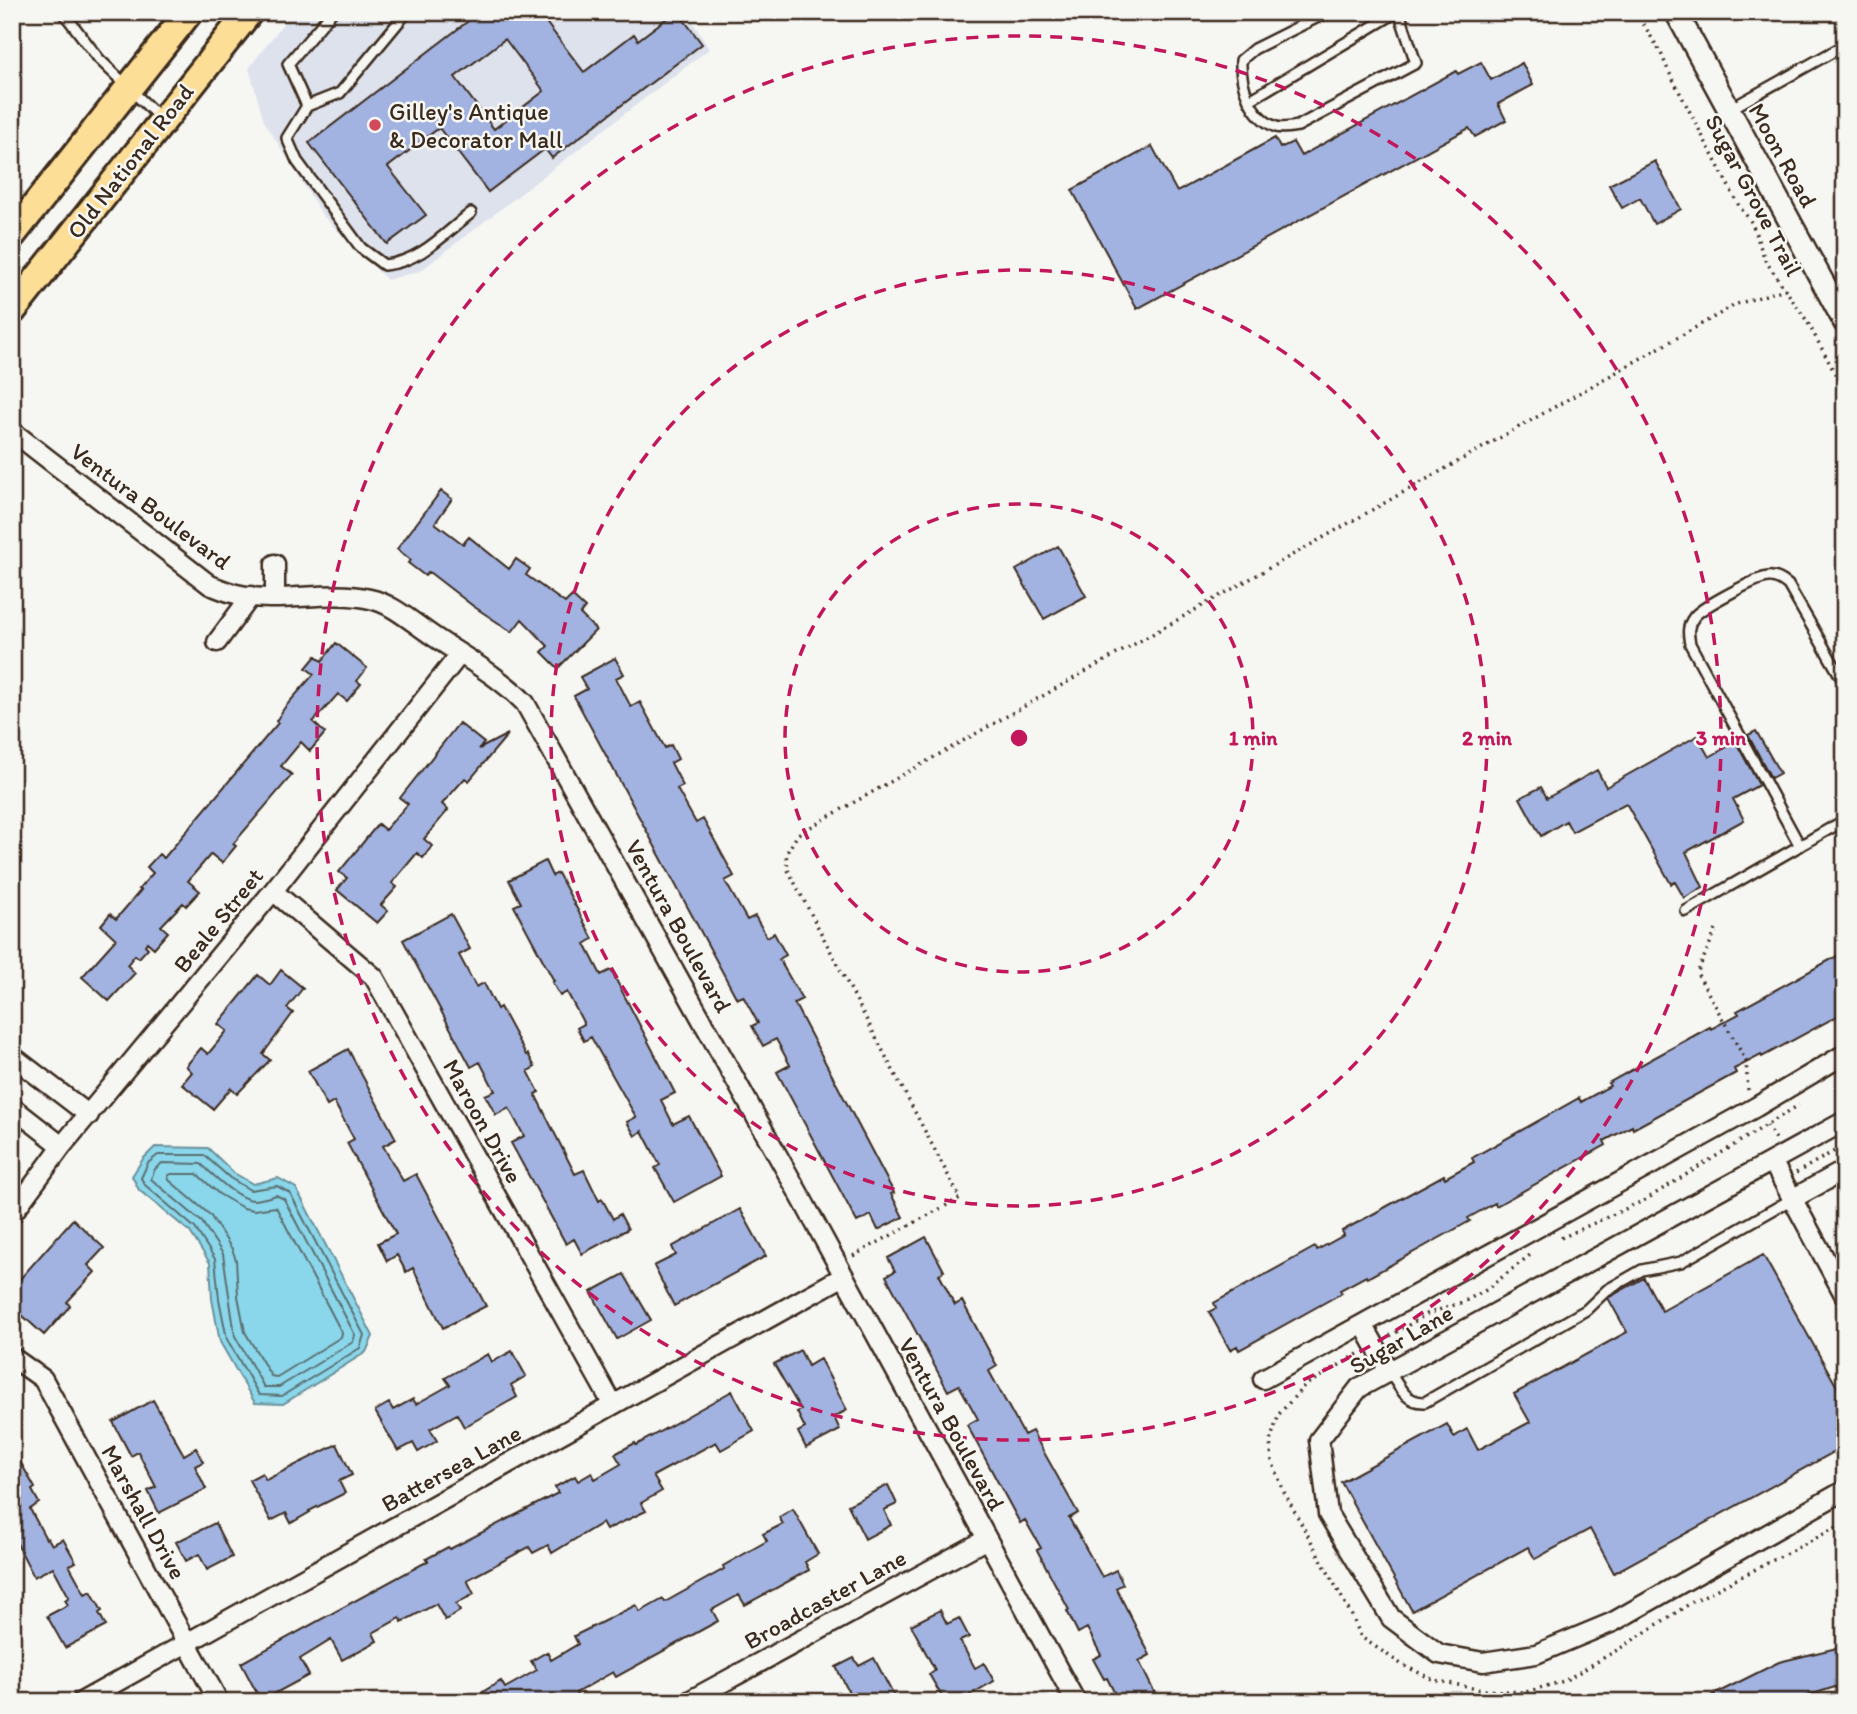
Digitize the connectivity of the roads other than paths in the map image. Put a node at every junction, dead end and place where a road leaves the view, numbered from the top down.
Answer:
1 (64, 12) edge
2 (189, 12) edge
3 (249, 12) edge
4 (332, 12) edge
5 (407, 12) edge
6 (1328, 12) edge
7 (1398, 12) edge
8 (1676, 12) edge
9 (1845, 45) edge
10 (128, 89) junction
11 (1250, 100) junction
12 (307, 106) junction
13 (1729, 110) junction
14 (163, 121) junction
15 (471, 213) dead end
16 (12, 235) edge
17 (12, 311) edge
18 (1845, 323) edge
19 (12, 431) edge
20 (275, 564) dead end
21 (251, 596) junction
22 (275, 597) junction
23 (217, 642) dead end
24 (460, 654) junction
25 (1845, 684) edge
26 (1845, 820) edge
27 (1800, 846) junction
28 (273, 891) junction
29 (1686, 911) dead end
30 (1845, 1054) edge
31 (12, 1056) edge
32 (12, 1107) edge
33 (89, 1115) junction
34 (1845, 1121) edge
35 (62, 1146) junction
36 (1772, 1161) junction
37 (1845, 1170) edge
38 (1792, 1199) junction
39 (12, 1214) edge
40 (841, 1270) junction
41 (1845, 1296) edge
42 (1363, 1324) junction
43 (12, 1357) edge
44 (1389, 1371) junction
45 (1264, 1379) dead end
46 (614, 1405) junction
47 (1845, 1490) edge
48 (987, 1539) junction
49 (188, 1643) junction
50 (81, 1702) edge
51 (219, 1702) edge
52 (687, 1702) edge
53 (1076, 1702) edge

1 - 10 lane
2 - 10 main road, Old National Road
3 - 14 main road, Old National Road
4 - 12 lane
5 - 12 lane
6 - 11 lane
7 - 11 lane
7 - 11 lane
8 - 13 street, Moon Road
9 - 13 lane
10 - 14 lane
10 - 16 main road, Old National Road
12 - 15 lane
13 - 18 street, Moon Road
14 - 17 main road, Old National Road
19 - 21 street, Ventura Boulevard
20 - 22 street
21 - 22 street, Ventura Boulevard
21 - 23 street
22 - 24 street, Ventura Boulevard
24 - 28 street, Beale Street
24 - 40 street, Ventura Boulevard
25 - 27 lane
26 - 27 lane
27 - 29 lane
28 - 33 street, Beale Street
28 - 46 street, Maroon Drive
30 - 42 street
31 - 33 street
32 - 35 street
33 - 35 street, Beale Street
34 - 36 street, Sugar Lane
35 - 39 street, Beale Street
36 - 38 street
36 - 44 street, Sugar Lane
37 - 38 street
38 - 41 street
38 - 44 lane
40 - 46 street, Battersea Lane
40 - 48 street, Ventura Boulevard
42 - 44 street
42 - 45 street
43 - 49 street, Marshall Drive
44 - 47 street, Sugar Lane
46 - 49 street, Battersea Lane
48 - 52 street, Broadcaster Lane
48 - 53 street, Ventura Boulevard
49 - 50 street, Battersea Lane
49 - 51 street, Marshall Drive

